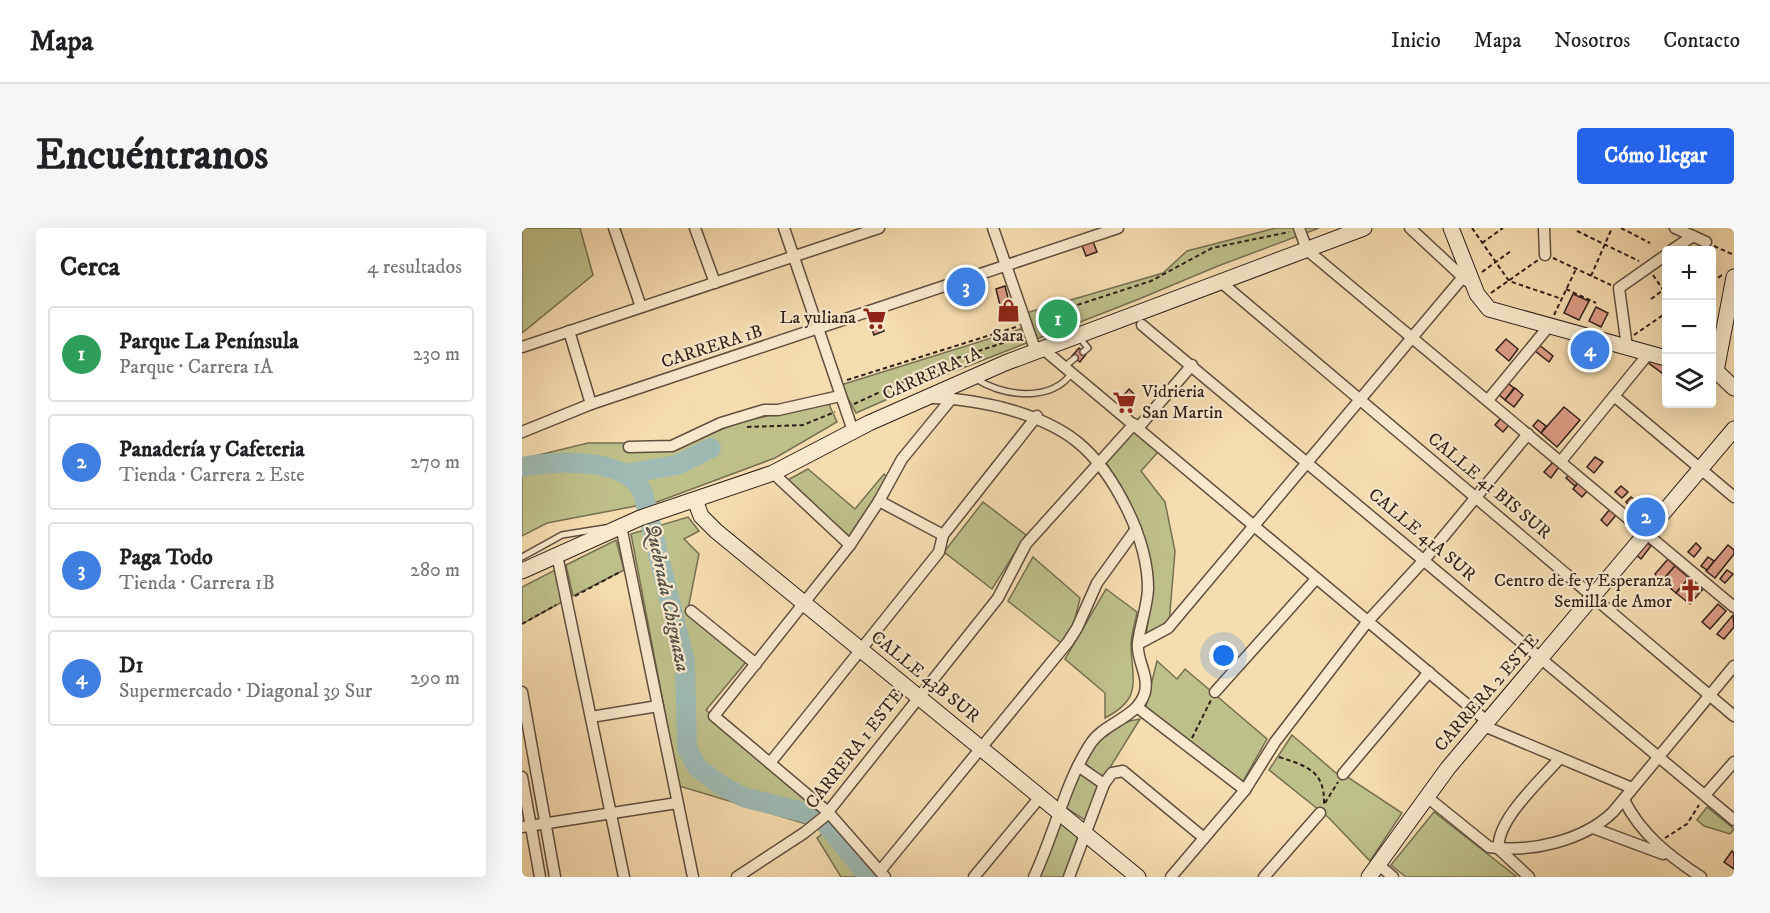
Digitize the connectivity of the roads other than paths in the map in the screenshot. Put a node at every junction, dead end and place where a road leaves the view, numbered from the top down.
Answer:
1 (614, 228) edge
2 (695, 228) edge
3 (784, 228) edge
4 (879, 228) edge
5 (993, 228) edge
6 (1118, 228) edge
7 (1364, 228) edge
8 (1410, 228) edge
9 (1451, 228) edge
10 (1544, 228) edge
11 (1675, 228) edge
12 (1299, 229) edge
13 (1085, 233) edge
14 (1693, 236) junction
15 (1706, 242) road end
16 (1678, 246) edge
17 (1306, 250) junction
18 (1545, 255) road end
19 (794, 256) junction
20 (1662, 258) edge
21 (1006, 266) junction
22 (1734, 277) edge
23 (715, 283) junction
24 (1222, 283) junction
25 (1475, 291) junction
26 (640, 307) junction
27 (1142, 324) dead end
28 (1548, 326) junction
29 (818, 329) junction
30 (569, 331) junction
31 (1412, 337) junction
32 (1083, 342) dead end
33 (1627, 344) junction
34 (522, 347) edge
35 (1040, 350) junction
36 (1083, 352) dead end
37 (1649, 353) junction
38 (1662, 357) edge
39 (1075, 358) dead end
40 (1716, 361) edge
41 (1192, 364) junction
42 (1068, 370) junction
43 (1716, 371) edge
44 (1716, 372) edge
45 (1734, 376) edge
46 (973, 377) junction
47 (1734, 388) edge
48 (840, 396) junction
49 (1614, 396) junction
50 (926, 398) junction
51 (952, 398) junction
52 (1360, 399) junction
53 (1488, 400) junction
54 (591, 404) junction
55 (1036, 416) junction
56 (1136, 426) junction
57 (1734, 429) edge
58 (853, 431) junction
59 (522, 432) edge
60 (1528, 434) junction
61 (629, 447) dead end
62 (1561, 461) junction
63 (1099, 462) junction
64 (1308, 462) junction
65 (1701, 469) junction
66 (773, 473) junction
67 (1475, 496) junction
68 (1734, 496) edge
69 (695, 500) junction
70 (879, 501) junction
71 (1254, 525) junction
72 (621, 526) junction
73 (1136, 529) junction
74 (1647, 533) junction
75 (943, 535) junction
76 (850, 545) junction
77 (557, 555) junction
78 (522, 557) edge
79 (1425, 559) junction
80 (522, 571) edge
81 (1316, 579) junction
82 (1594, 596) junction
83 (804, 603) junction
84 (1734, 607) edge
85 (691, 611) dead end
86 (1368, 621) junction
87 (1138, 644) junction
88 (860, 649) junction
89 (1542, 658) junction
90 (756, 664) junction
91 (1734, 666) edge
92 (1429, 672) junction
93 (522, 692) edge
94 (1215, 693) road end
95 (1710, 695) junction
96 (918, 696) junction
97 (658, 706) junction
98 (1137, 707) junction
99 (1734, 716) edge
100 (591, 717) junction
101 (1486, 724) junction
102 (981, 748) junction
103 (1659, 756) junction
104 (1560, 758) junction
105 (1734, 762) edge
106 (770, 763) junction
107 (1078, 766) junction
108 (1343, 774) road end
109 (522, 777) edge
110 (1104, 784) junction
111 (1632, 788) junction
112 (1245, 790) junction
113 (1705, 795) junction
114 (1427, 796) junction
115 (1040, 797) junction
116 (1624, 800) junction
117 (677, 803) junction
118 (1322, 808) road end
119 (611, 813) junction
120 (1061, 814) junction
121 (823, 817) junction
122 (1734, 819) edge
123 (546, 824) junction
124 (526, 827) edge
125 (1593, 828) junction
126 (1084, 833) junction
127 (1204, 838) junction
128 (1499, 849) junction
129 (1669, 856) junction
130 (1374, 871) edge
131 (883, 874) edge
132 (540, 877) edge
133 (555, 877) edge
134 (624, 877) edge
135 (693, 877) edge
136 (737, 877) edge
137 (974, 877) edge
138 (1034, 877) edge
139 (1069, 877) edge
140 (1138, 877) edge
141 (1171, 877) edge
142 (1264, 877) edge
143 (1394, 877) edge
144 (1529, 877) edge
145 (1701, 877) edge

1 - 26 street
2 - 23 street
3 - 19 street
4 - 19 street
5 - 21 street
6 - 13 street, CARRERA 1B
7 - 17 street, CARRERA 1A
8 - 25 street
9 - 25 street
10 - 18 street
11 - 14 street
12 - 17 street
13 - 21 street, CARRERA 1B
14 - 15 street
14 - 16 street
17 - 24 street, CARRERA 1A
17 - 31 street
19 - 23 street
19 - 29 street
20 - 33 street
21 - 29 street, CARRERA 1B
21 - 35 street
22 - 40 street
23 - 26 street
24 - 35 street, CARRERA 1A
24 - 52 street, CALLE 41 BIS SUR
25 - 28 street
25 - 31 street
26 - 30 street
27 - 41 street, CALLE 41A SUR
28 - 33 street
28 - 53 street
29 - 48 street
29 - 54 street, CARRERA 1B
30 - 34 street
30 - 54 street
31 - 52 street
31 - 53 street
32 - 36 lane
33 - 37 street
35 - 42 street
35 - 46 street, CARRERA 1A
37 - 38 street
37 - 49 street
39 - 42 lane
41 - 56 street, CARRERA 1 ESTE
41 - 64 street, CALLE 41A SUR
42 - 46 lane
42 - 56 street
43 - 45 street
44 - 47 street
46 - 50 street, CARRERA 1A
48 - 58 street
48 - 61 street
49 - 62 street
49 - 65 street
50 - 51 street
50 - 58 street, CARRERA 1A
51 - 55 street
51 - 70 street
52 - 64 street
52 - 67 street, CALLE 41 BIS SUR
53 - 60 street
54 - 59 street, CARRERA 1B
55 - 63 street
55 - 75 street
56 - 63 street, CARRERA 1 ESTE
56 - 71 street
57 - 65 street, CARRERA 2 ESTE
58 - 66 street, CARRERA 1A
60 - 62 street
60 - 67 street
62 - 74 street
63 - 73 street
63 - 96 street, CARRERA 1 ESTE
64 - 71 street
64 - 79 street, CALLE 41A SUR
65 - 68 street
65 - 74 street, CARRERA 2 ESTE
66 - 69 street, CARRERA 1A
66 - 76 street
67 - 79 street
67 - 82 street, CALLE 41 BIS SUR
69 - 72 street, CARRERA 1A
69 - 83 street, CALLE 43B SUR
70 - 75 street
70 - 76 street
71 - 81 street
71 - 87 street
72 - 77 street, CARRERA 1A
72 - 78 lane
72 - 97 street
73 - 87 street
73 - 102 street
74 - 82 street, CARRERA 2 ESTE
74 - 84 street
75 - 88 street
76 - 83 street
77 - 80 street, CARRERA 1A
77 - 100 street
79 - 86 street
79 - 89 street, CALLE 41A SUR
81 - 86 street
81 - 94 street
82 - 89 street, CARRERA 2 ESTE
82 - 95 street, CALLE 41 BIS SUR
83 - 88 street, CALLE 43B SUR
83 - 90 street
85 - 90 street
86 - 92 street
86 - 112 street
87 - 98 street
88 - 96 street, CALLE 43B SUR
88 - 106 street
89 - 101 street, CARRERA 2 ESTE
89 - 103 street, CALLE 41A SUR
90 - 106 street
91 - 95 street
92 - 101 street
92 - 108 street
93 - 123 street
95 - 99 street, CALLE 41 BIS SUR
95 - 103 street
96 - 102 street, CALLE 43B SUR
96 - 121 street, CARRERA 1 ESTE
97 - 100 street
97 - 117 street
98 - 107 street
98 - 112 street
100 - 119 street
101 - 104 street
101 - 114 street, CARRERA 2 ESTE
102 - 115 street, CALLE 43B SUR
102 - 131 street
103 - 111 street
103 - 113 street, CALLE 41A SUR
104 - 111 street
104 - 128 street
105 - 113 street
106 - 121 street
107 - 110 street
107 - 120 street
109 - 124 street
110 - 126 street
110 - 127 street
111 - 116 street
112 - 127 street
113 - 122 street, CALLE 41A SUR
114 - 128 street
114 - 130 street, CARRERA 2 ESTE
115 - 120 street, CALLE 43B SUR
115 - 137 street
116 - 125 street
116 - 129 street
117 - 119 street
117 - 135 street
118 - 142 street
119 - 123 street
119 - 134 street
120 - 126 street, CALLE 43B SUR
120 - 138 street
121 - 131 street
121 - 136 street, CARRERA 1 ESTE
123 - 124 street
123 - 133 street
124 - 132 street
125 - 128 street
125 - 129 street
126 - 139 street
126 - 140 street, CALLE 43B SUR
127 - 141 street
128 - 144 street
129 - 145 street
130 - 143 street

